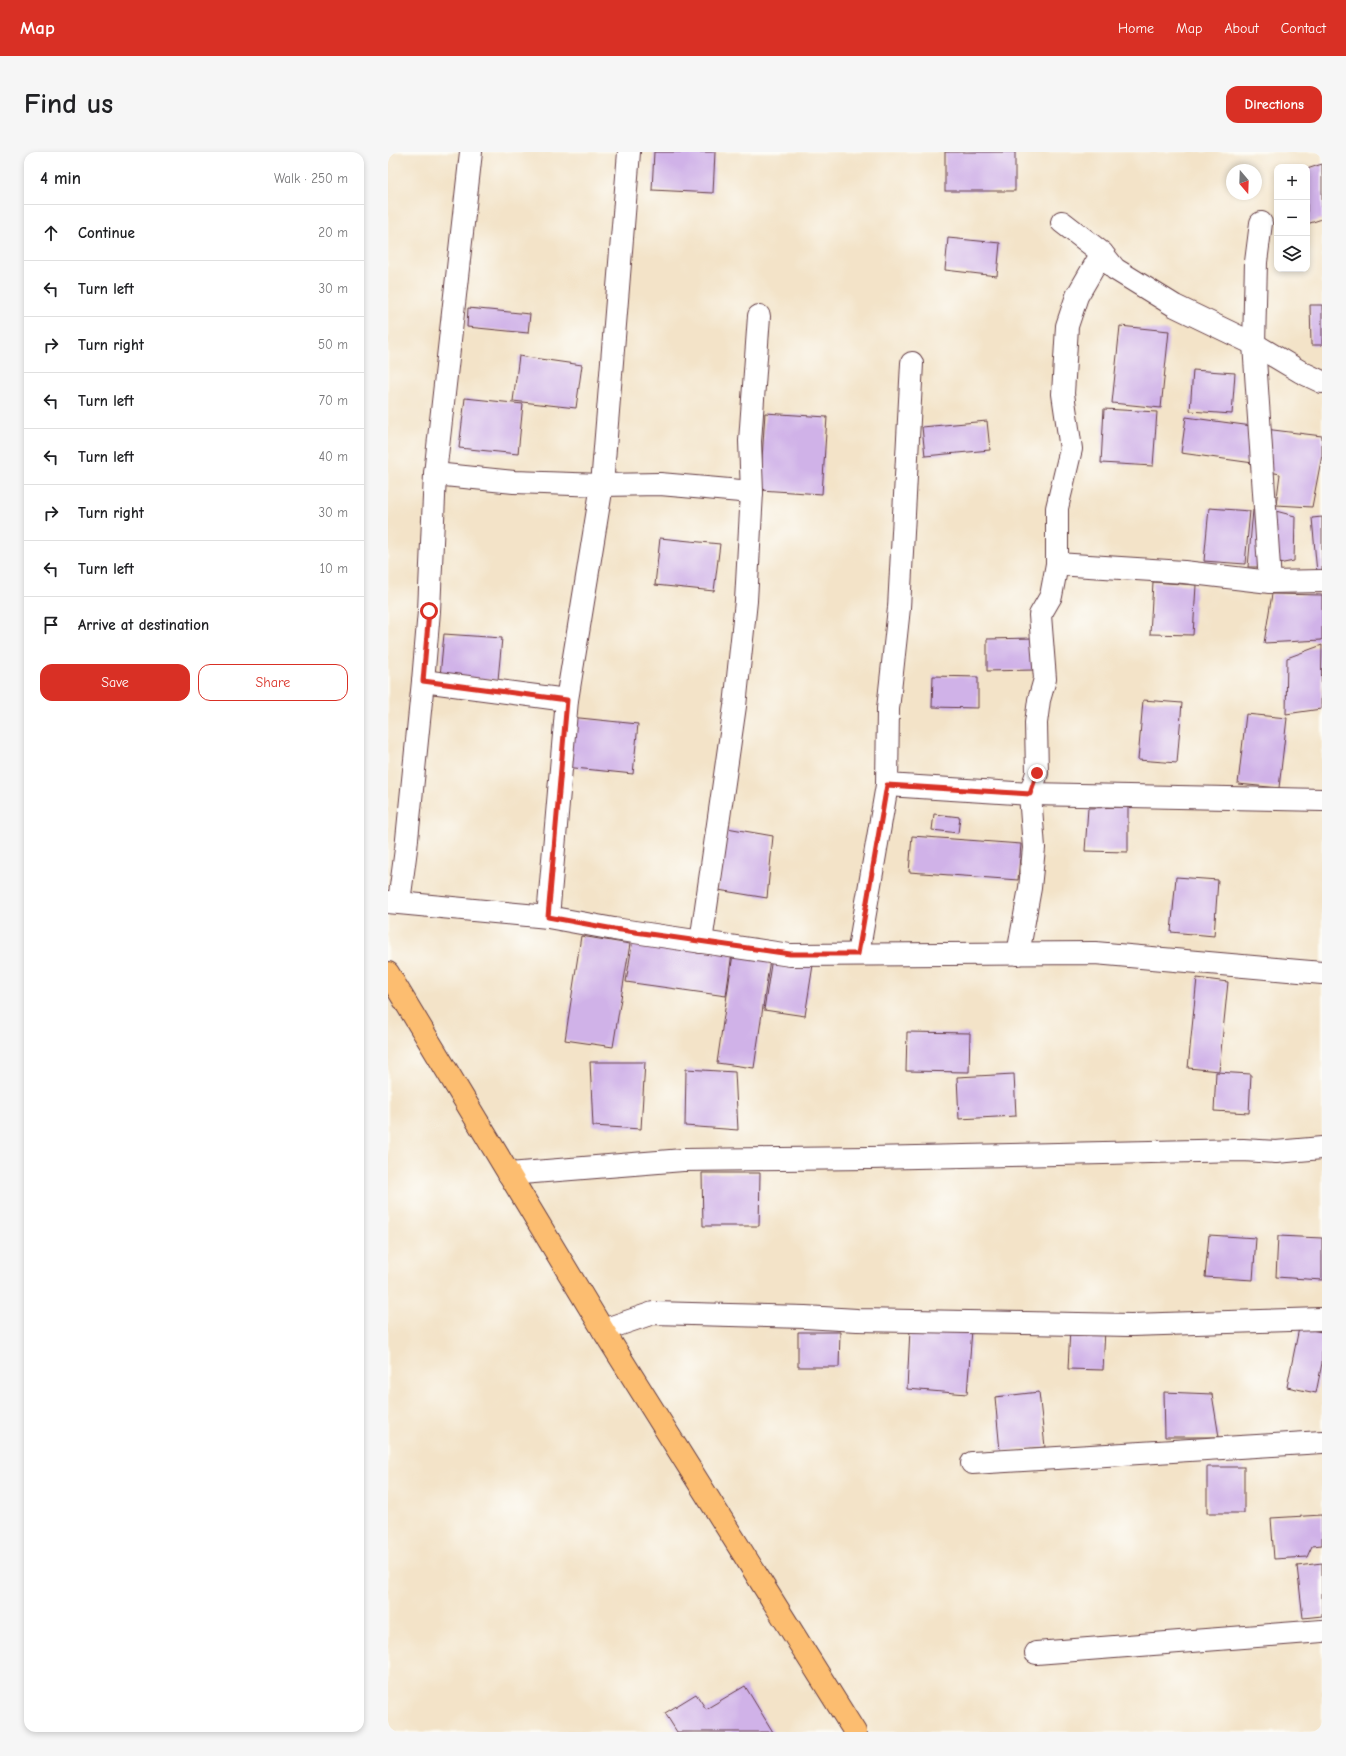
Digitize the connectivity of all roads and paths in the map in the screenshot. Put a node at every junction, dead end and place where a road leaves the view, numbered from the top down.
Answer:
1 (471, 152) edge
2 (629, 152) edge
3 (1062, 222) dead end
4 (1261, 223) dead end
5 (1102, 253) junction
6 (759, 316) dead end
7 (1254, 344) junction
8 (912, 363) dead end
9 (1322, 382) edge
10 (435, 474) junction
11 (602, 485) junction
12 (752, 492) junction
13 (1057, 564) junction
14 (1322, 581) edge
15 (1270, 582) junction
16 (423, 681) junction
17 (567, 700) junction
18 (887, 785) junction
19 (1030, 794) junction
20 (1322, 800) edge
21 (394, 902) edge
22 (548, 917) junction
23 (701, 942) junction
24 (858, 954) junction
25 (1018, 954) junction
26 (388, 973) edge
27 (1322, 973) edge
28 (1322, 1148) edge
29 (509, 1174) junction
30 (1322, 1319) edge
31 (603, 1330) junction
32 (1322, 1442) edge
33 (972, 1463) dead end
34 (1322, 1631) edge
35 (1036, 1653) dead end
36 (855, 1732) edge

1 - 10 street
2 - 11 street
3 - 5 street
4 - 7 street
5 - 7 street
5 - 13 street
6 - 12 street
7 - 9 street
7 - 15 street
8 - 18 street
10 - 11 street
10 - 16 street
11 - 12 street
11 - 17 street
12 - 23 street
13 - 15 street
13 - 19 street
14 - 15 street
16 - 17 street
16 - 21 street
17 - 22 street
18 - 19 street
18 - 24 street
19 - 20 street
19 - 25 street
21 - 22 street
22 - 23 street
23 - 24 street
24 - 25 street
25 - 27 street
26 - 29 main road
28 - 29 street
29 - 31 main road
30 - 31 street
31 - 36 main road
32 - 33 street
34 - 35 street

